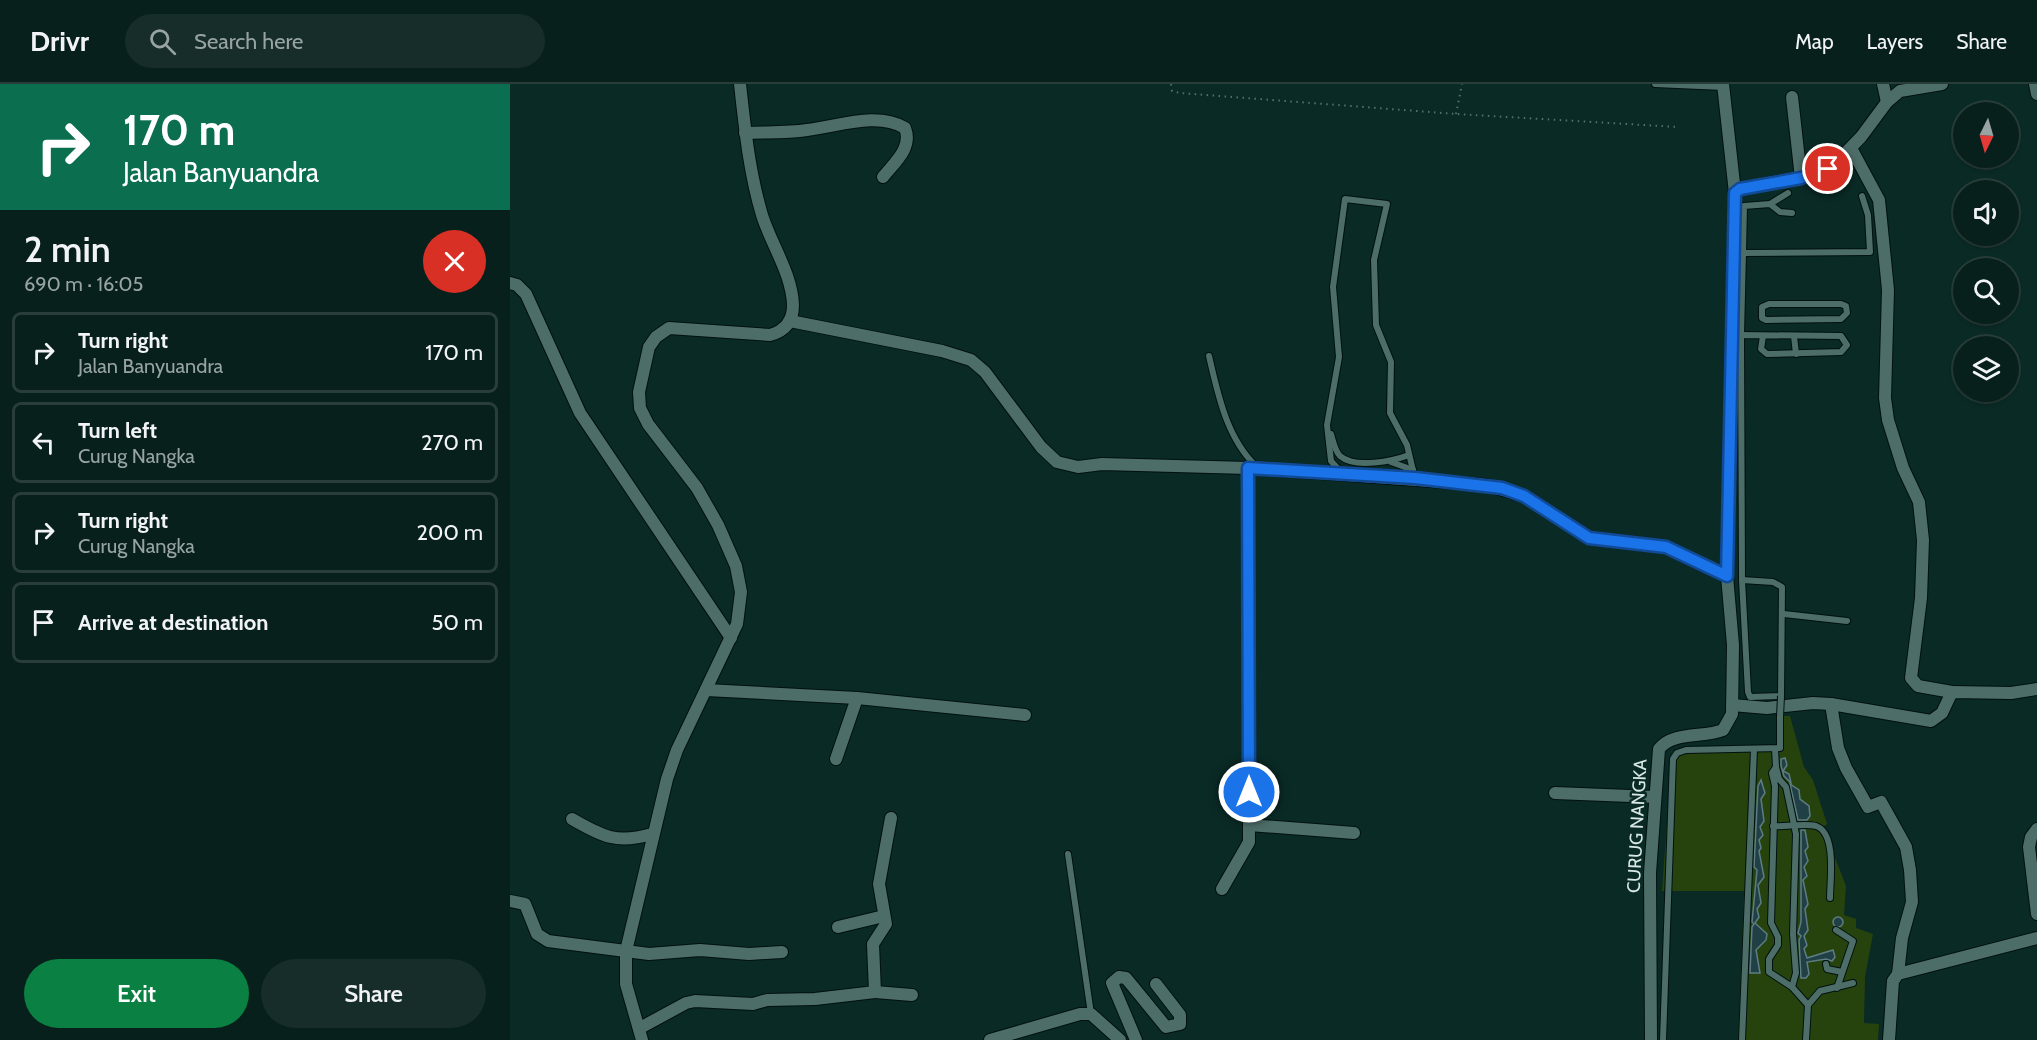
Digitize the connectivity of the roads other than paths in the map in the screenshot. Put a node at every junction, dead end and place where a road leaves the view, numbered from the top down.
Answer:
1 (740, 84) edge
2 (1655, 84) edge
3 (1883, 84) edge
4 (1942, 84) edge
5 (2035, 84) edge
6 (1701, 85) edge
7 (1723, 85) edge
8 (2037, 94) edge
9 (1792, 97) dead end
10 (1887, 102) junction
11 (745, 133) junction
12 (1851, 148) junction
13 (883, 177) dead end
14 (1801, 178) junction
15 (1735, 193) junction
16 (1788, 194) dead end
17 (1862, 196) dead end
18 (1770, 204) junction
19 (1792, 213) dead end
20 (1743, 253) junction
21 (510, 283) edge
22 (1796, 304) junction
23 (1787, 320) junction
24 (1796, 320) junction
25 (790, 321) junction
26 (1741, 335) junction
27 (1763, 336) junction
28 (1791, 336) junction
29 (1796, 354) junction
30 (1209, 356) dead end
31 (1327, 425) junction
32 (1409, 455) junction
33 (1390, 462) junction
34 (1253, 468) junction
35 (1414, 474) junction
36 (1343, 475) junction
37 (1727, 576) junction
38 (1742, 580) junction
39 (1784, 615) junction
40 (1847, 621) dead end
41 (731, 638) junction
42 (2037, 689) edge
43 (706, 690) junction
44 (1952, 692) junction
45 (1781, 696) junction
46 (857, 698) junction
47 (1831, 704) junction
48 (1732, 705) junction
49 (1025, 716) dead end
50 (1754, 749) junction
51 (1775, 749) junction
52 (836, 759) dead end
53 (1777, 780) junction
54 (1555, 793) dead end
55 (1655, 797) junction
56 (891, 818) dead end
57 (572, 819) dead end
58 (1249, 825) junction
59 (1773, 826) junction
60 (1794, 827) junction
61 (2037, 829) edge
62 (1354, 833) dead end
63 (652, 834) junction
64 (1068, 854) dead end
65 (1222, 889) dead end
66 (1830, 898) dead end
67 (510, 901) edge
68 (2037, 914) edge
69 (884, 916) junction
70 (838, 927) dead end
71 (1836, 930) dead end
72 (2037, 938) edge
73 (626, 951) junction
74 (782, 952) dead end
75 (1826, 964) dead end
76 (1842, 972) junction
77 (1898, 974) junction
78 (1853, 983) dead end
79 (1156, 984) dead end
80 (1792, 987) junction
81 (1837, 988) junction
82 (875, 992) junction
83 (912, 994) dead end
84 (1808, 1005) junction
85 (1091, 1014) junction
86 (641, 1034) edge
87 (990, 1040) edge
88 (1120, 1040) edge
89 (1136, 1040) edge
90 (1652, 1040) edge
91 (1663, 1040) edge
92 (1742, 1040) edge
93 (1806, 1040) edge
94 (1889, 1040) edge

1 - 11 street
2 - 6 lane
3 - 10 street
4 - 10 street
5 - 8 street
6 - 7 lane
7 - 15 street, CURUG NANGKA
9 - 14 street
10 - 12 street
11 - 13 street
11 - 25 street
12 - 14 street
12 - 44 street
14 - 15 street
15 - 37 street, CURUG NANGKA
16 - 18 lane
17 - 20 lane
18 - 19 lane
18 - 20 lane
20 - 26 lane
21 - 41 street
22 - 23 lane
22 - 24 lane
22 - 24 lane
23 - 24 lane
23 - 28 lane
25 - 34 street
25 - 41 street
26 - 27 lane
26 - 38 lane
27 - 28 lane
27 - 29 lane
28 - 29 lane
28 - 29 lane
30 - 34 lane
31 - 32 lane
31 - 33 lane
31 - 36 lane
32 - 33 lane
32 - 35 lane
33 - 35 lane
34 - 36 street
34 - 58 street
35 - 36 street
35 - 37 street
37 - 48 street, CURUG NANGKA
38 - 39 lane
38 - 45 lane
39 - 40 lane
39 - 45 lane
41 - 43 street
42 - 44 street
43 - 46 street
43 - 63 street
44 - 47 street
45 - 51 lane, bridge
46 - 49 street
46 - 52 street
47 - 48 street
47 - 77 street
48 - 55 street, CURUG NANGKA
50 - 51 lane
50 - 91 lane
50 - 92 lane
51 - 53 lane
53 - 59 lane
53 - 60 lane
54 - 55 street
55 - 90 street, CURUG NANGKA
56 - 69 street
57 - 63 street
58 - 62 street
58 - 65 street
59 - 60 lane
59 - 80 lane
60 - 66 lane
60 - 80 lane
61 - 68 street
63 - 73 street
64 - 85 lane
67 - 73 street
69 - 70 street
69 - 82 street
71 - 76 lane
72 - 77 street
73 - 74 street
73 - 86 street
75 - 76 lane
76 - 81 lane
77 - 94 street
78 - 81 lane
79 - 89 street
80 - 84 lane
81 - 84 lane
82 - 83 street
82 - 86 street
84 - 93 lane
85 - 87 street
85 - 88 street

